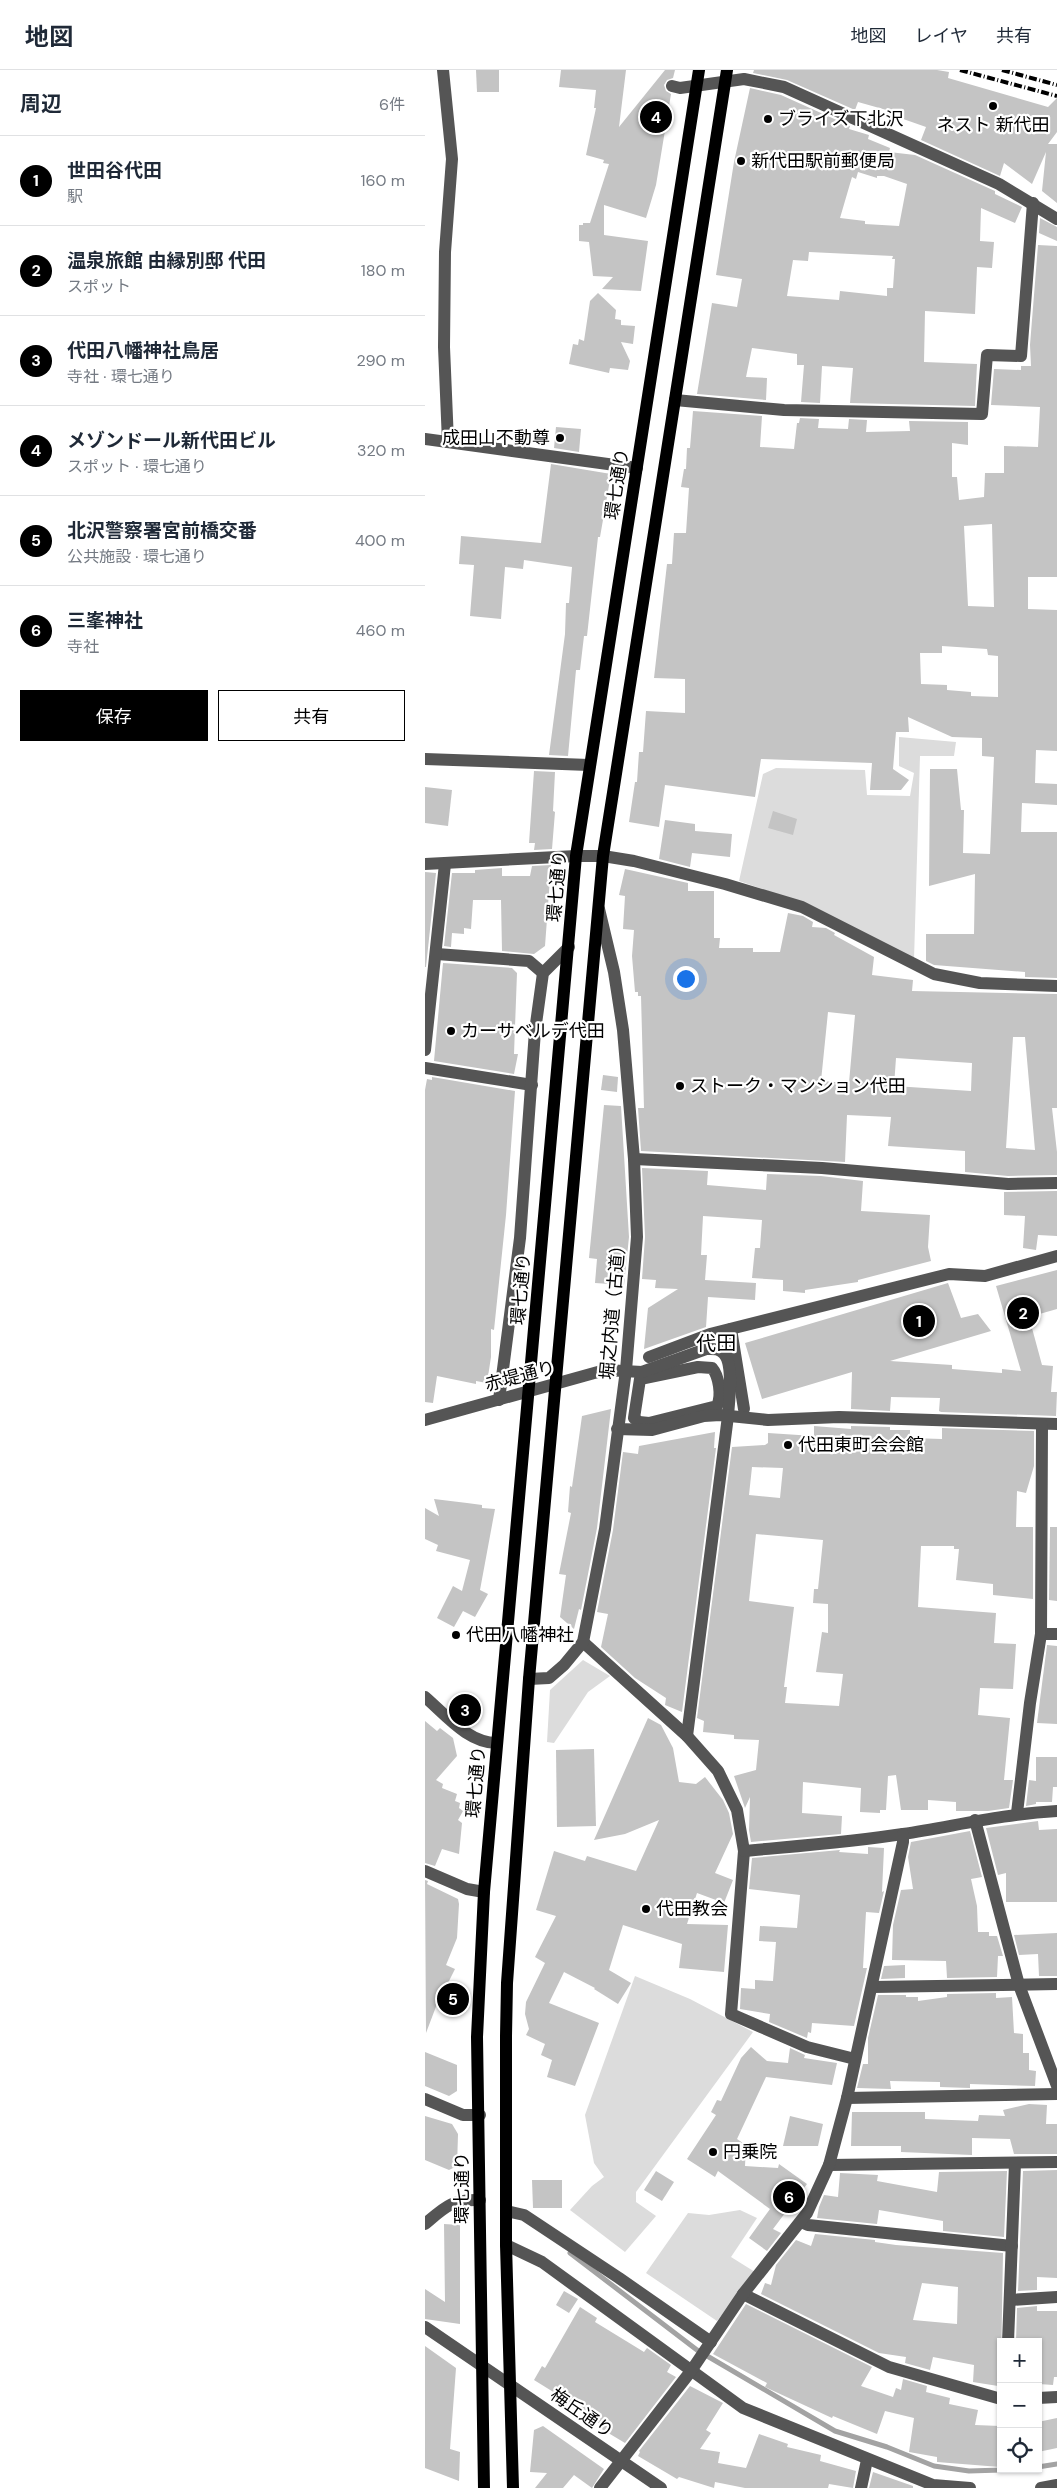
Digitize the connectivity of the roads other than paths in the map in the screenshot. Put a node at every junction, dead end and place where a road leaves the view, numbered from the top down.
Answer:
1 (443, 70) edge
2 (699, 70) edge
3 (726, 75) edge
4 (672, 86) dead end
5 (697, 86) junction
6 (1033, 203) junction
7 (1057, 219) edge
8 (675, 400) junction
9 (425, 439) edge
10 (448, 442) junction
11 (637, 468) junction
12 (425, 759) edge
13 (589, 765) junction
14 (576, 856) junction
15 (603, 856) junction
16 (425, 864) edge
17 (445, 864) junction
18 (599, 907) junction
19 (569, 947) junction
20 (437, 954) junction
21 (543, 973) junction
22 (1057, 986) edge
23 (425, 1050) edge
24 (425, 1068) edge
25 (532, 1085) junction
26 (634, 1159) junction
27 (1057, 1183) edge
28 (1057, 1256) edge
29 (731, 1329) junction
30 (649, 1357) dead end
31 (626, 1370) junction
32 (503, 1399) junction
33 (744, 1409) dead end
34 (728, 1416) junction
35 (425, 1420) edge
36 (640, 1422) joint
37 (1057, 1424) edge
38 (1042, 1425) junction
39 (617, 1429) junction
40 (1041, 1634) junction
41 (1057, 1634) edge
42 (583, 1642) junction
43 (529, 1679) junction
44 (425, 1697) edge
45 (687, 1736) junction
46 (497, 1743) junction
47 (1057, 1811) edge
48 (1017, 1813) junction
49 (975, 1820) junction
50 (903, 1834) junction
51 (744, 1851) junction
52 (425, 1871) edge
53 (484, 1892) junction
54 (1057, 1984) edge
55 (1019, 1985) junction
56 (872, 1987) junction
57 (855, 2059) junction
58 (1057, 2086) edge
59 (1057, 2094) edge
60 (847, 2098) junction
61 (425, 2099) edge
62 (479, 2115) junction
63 (1057, 2162) edge
64 (1015, 2163) junction
65 (829, 2164) junction
66 (480, 2200) junction
67 (506, 2211) junction
68 (801, 2222) junction
69 (425, 2224) edge
70 (506, 2245) junction
71 (1012, 2246) junction
72 (743, 2294) junction
73 (1057, 2297) edge
74 (1010, 2300) junction
75 (425, 2327) edge
76 (1008, 2338) edge
77 (710, 2343) junction
78 (482, 2366) junction
79 (691, 2371) junction
80 (509, 2385) junction
81 (997, 2397) edge
82 (1057, 2397) edge
83 (1042, 2398) edge
84 (867, 2460) junction
85 (622, 2461) junction
86 (648, 2485) edge
87 (1057, 2485) edge
88 (484, 2488) edge
89 (513, 2488) edge
90 (601, 2488) edge
91 (661, 2488) edge
92 (861, 2488) edge
93 (970, 2488) edge
94 (1041, 2488) edge

1 - 10 street
2 - 5 main road, 環七通り
3 - 5 street
3 - 6 street
3 - 8 main road
4 - 5 street
5 - 11 main road, 環七通り
6 - 7 street
6 - 8 street
8 - 15 main road
9 - 10 street
10 - 11 street
11 - 13 main road, 環七通り
12 - 13 street
13 - 14 main road, 環七通り
14 - 15 street
14 - 17 street
14 - 19 main road, 環七通り
15 - 18 main road
15 - 22 street
16 - 17 street
17 - 20 street
18 - 26 street, 堀之内道（古道）
18 - 43 main road
19 - 21 street
19 - 46 main road, 環七通り
20 - 21 street
20 - 23 street
21 - 25 street
24 - 25 street
25 - 32 street
26 - 27 street
26 - 31 street, 堀之内道（古道）
28 - 29 street
29 - 30 street
29 - 33 street
31 - 32 street, 赤堤通り
31 - 34 street, 赤堤通り
31 - 39 street, 堀之内道（古道）
32 - 35 street, 赤堤通り
34 - 38 street
34 - 39 street
34 - 45 street
36 - 36 street
37 - 38 street
38 - 40 street
39 - 42 street, 堀之内道（古道）
40 - 41 street
40 - 48 street
42 - 43 street, 堀之内道（古道）
42 - 45 street
43 - 67 main road
44 - 46 street
45 - 51 street
46 - 53 main road, 環七通り
47 - 48 street
48 - 49 street
49 - 50 street
49 - 55 street
50 - 51 street
50 - 56 street
51 - 57 street
52 - 53 street
53 - 62 main road, 環七通り
54 - 55 street
55 - 56 street
55 - 58 street
56 - 57 street
57 - 60 street
59 - 60 street
60 - 65 street
61 - 62 street
62 - 66 main road, 環七通り
63 - 64 street
64 - 65 street
64 - 71 street
65 - 68 street
66 - 69 street
66 - 78 main road, 環七通り
67 - 70 main road
67 - 77 street
68 - 71 street
68 - 72 street
70 - 79 street
70 - 80 main road
71 - 74 street
72 - 77 street
72 - 81 street
73 - 74 street
74 - 76 street
75 - 78 street, 梅丘通り
77 - 79 street
78 - 80 street, 梅丘通り
78 - 88 main road, 環七通り
79 - 84 street
79 - 85 street
80 - 85 street, 梅丘通り
80 - 89 main road
82 - 83 street
84 - 92 street
84 - 93 street
85 - 86 street, 梅丘通り
85 - 90 street
86 - 91 street, 梅丘通り
87 - 94 street

